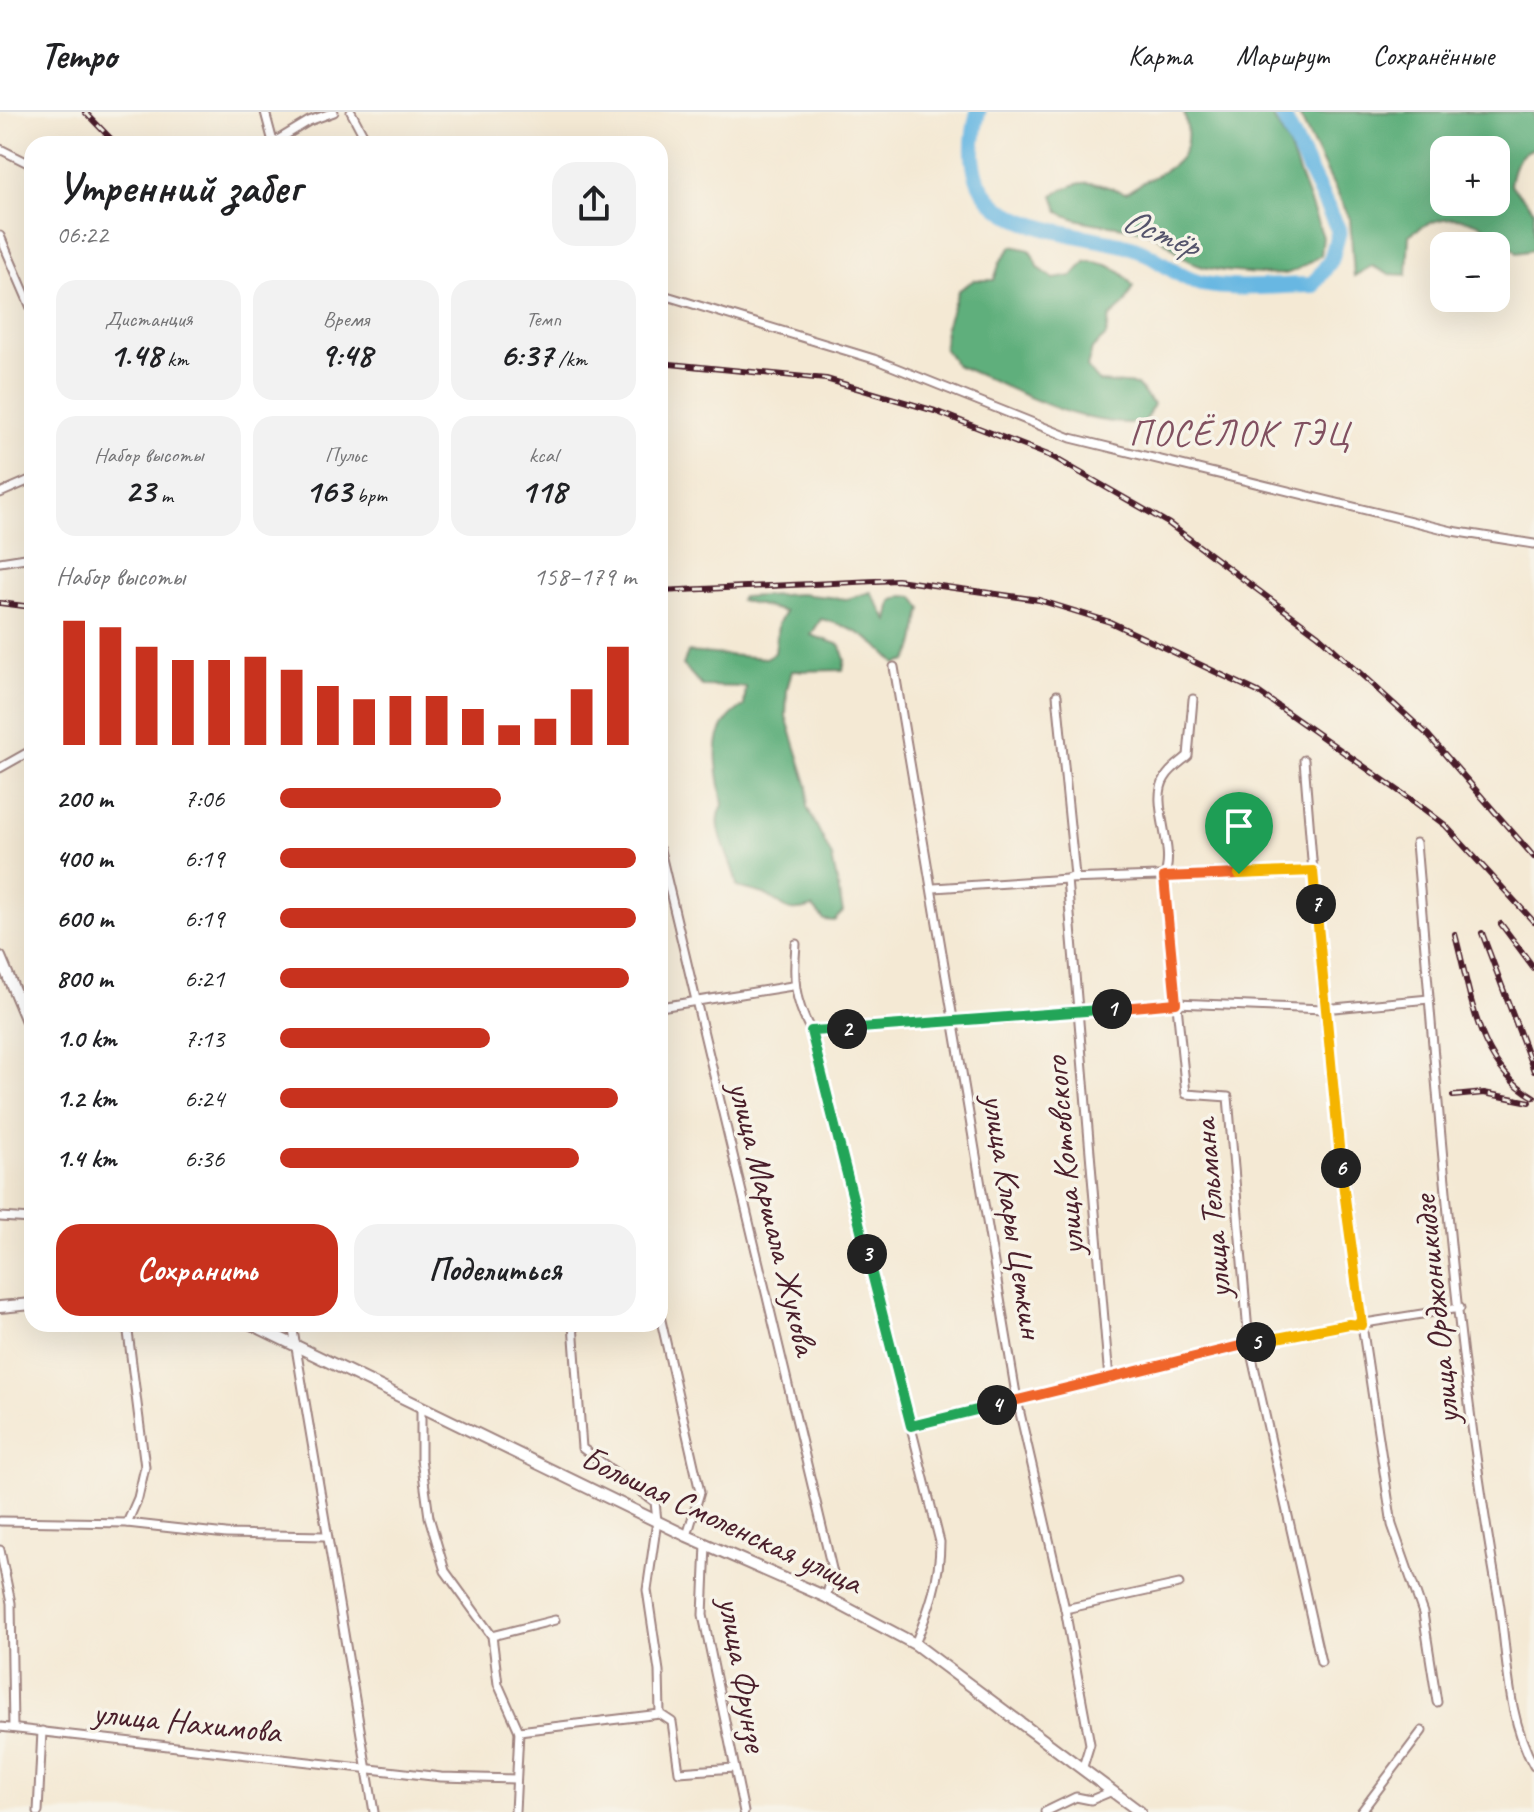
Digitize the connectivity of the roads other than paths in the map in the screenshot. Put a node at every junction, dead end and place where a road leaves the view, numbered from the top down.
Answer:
1 (265, 112) edge
2 (334, 112) edge
3 (351, 112) edge
4 (270, 136) edge
5 (286, 136) edge
6 (364, 136) edge
7 (0, 149) edge
8 (24, 161) edge
9 (0, 236) edge
10 (24, 292) edge
11 (668, 296) edge
12 (24, 482) edge
13 (0, 493) edge
14 (1534, 544) edge
15 (24, 558) edge
16 (0, 562) edge
17 (894, 667) dead end
18 (1057, 695) dead end
19 (1193, 699) dead end
20 (24, 754) edge
21 (1304, 760) dead end
22 (0, 768) edge
23 (1416, 843) dead end
24 (1313, 871) junction
25 (1164, 877) junction
26 (1067, 879) junction
27 (668, 885) edge
28 (934, 888) junction
29 (796, 944) dead end
30 (0, 957) edge
31 (792, 986) junction
32 (1429, 999) junction
33 (695, 1001) junction
34 (1176, 1003) junction
35 (668, 1006) edge
36 (1324, 1009) junction
37 (1075, 1013) junction
38 (24, 1014) edge
39 (956, 1021) junction
40 (811, 1031) junction
41 (0, 1217) edge
42 (24, 1218) edge
43 (24, 1305) edge
44 (0, 1307) edge
45 (1460, 1308) junction
46 (1362, 1325) junction
47 (128, 1332) edge
48 (266, 1332) edge
49 (294, 1332) edge
50 (574, 1332) edge
51 (664, 1332) edge
52 (1249, 1344) junction
53 (297, 1348) junction
54 (1109, 1379) junction
55 (1017, 1400) junction
56 (421, 1407) junction
57 (911, 1426) junction
58 (0, 1521) edge
59 (657, 1521) junction
60 (127, 1523) junction
61 (325, 1536) junction
62 (687, 1536) junction
63 (706, 1544) junction
64 (0, 1550) edge
65 (1179, 1584) dead end
66 (826, 1597) junction
67 (1065, 1609) junction
68 (555, 1620) dead end
69 (492, 1636) junction
70 (915, 1644) junction
71 (1321, 1662) dead end
72 (1437, 1702) dead end
73 (660, 1714) junction
74 (0, 1727) edge
75 (13, 1728) junction
76 (42, 1731) junction
77 (519, 1731) junction
78 (1422, 1731) dead end
79 (1534, 1766) edge
80 (369, 1768) junction
81 (734, 1768) junction
82 (1082, 1770) junction
83 (515, 1779) junction
84 (1110, 1792) junction
85 (38, 1812) edge
86 (374, 1812) edge
87 (515, 1812) edge
88 (744, 1812) edge
89 (1045, 1812) edge
90 (1140, 1812) edge
91 (1361, 1812) edge

1 - 4 street
2 - 5 street
3 - 6 street
7 - 8 street
9 - 10 street
11 - 14 street
12 - 13 street
15 - 16 street
17 - 28 street, улица Клары Цеткин
18 - 26 street, улица Котовского
19 - 25 street, улица Тельмана
20 - 22 street
21 - 24 street
23 - 32 street, улица Орджоникидзе
24 - 25 street
24 - 36 street
25 - 26 street
25 - 34 street, улица Тельмана
26 - 28 street
26 - 37 street, улица Котовского
27 - 33 street, улица Маршала Жукова
28 - 39 street, улица Клары Цеткин
29 - 31 street
30 - 38 main road
31 - 33 street
31 - 40 street
32 - 36 street
32 - 45 street, улица Орджоникидзе
33 - 35 street
33 - 66 street, улица Маршала Жукова
34 - 36 street
34 - 37 street
34 - 52 street, улица Тельмана
36 - 46 street
37 - 39 street
37 - 54 street, улица Котовского
39 - 40 street
39 - 55 street, улица Клары Цеткин
40 - 57 street
41 - 42 street
43 - 44 main road
45 - 46 street
45 - 79 street, улица Орджоникидзе
46 - 52 street
46 - 72 street
47 - 60 street
48 - 53 main road, Большая Смоленская улица
49 - 53 street
50 - 59 street
51 - 62 street
52 - 54 street
52 - 71 street, улица Тельмана
53 - 56 main road, Большая Смоленская улица
53 - 61 street
54 - 55 street
55 - 57 street
55 - 67 street, улица Клары Цеткин
56 - 59 main road, Большая Смоленская улица
56 - 69 street
57 - 70 street
58 - 60 street
59 - 62 main road, Большая Смоленская улица
59 - 73 street
60 - 61 street
61 - 80 street
62 - 63 main road, Большая Смоленская улица
63 - 66 main road, Большая Смоленская улица
63 - 81 street, улица Фрунзе
64 - 75 street
65 - 67 street
66 - 70 main road, Большая Смоленская улица
67 - 82 street, улица Клары Цеткин
68 - 69 street
69 - 77 street
70 - 82 main road, Большая Смоленская улица
73 - 77 street
73 - 81 street
74 - 75 street, улица Нахимова
75 - 76 street, улица Нахимова
76 - 80 street, улица Нахимова
76 - 85 street
77 - 83 street
78 - 91 street
80 - 83 street, улица Нахимова
80 - 86 street
81 - 88 street, улица Фрунзе
82 - 84 main road, Большая Смоленская улица
83 - 87 street
84 - 89 street
84 - 90 main road, Большая Смоленская улица

